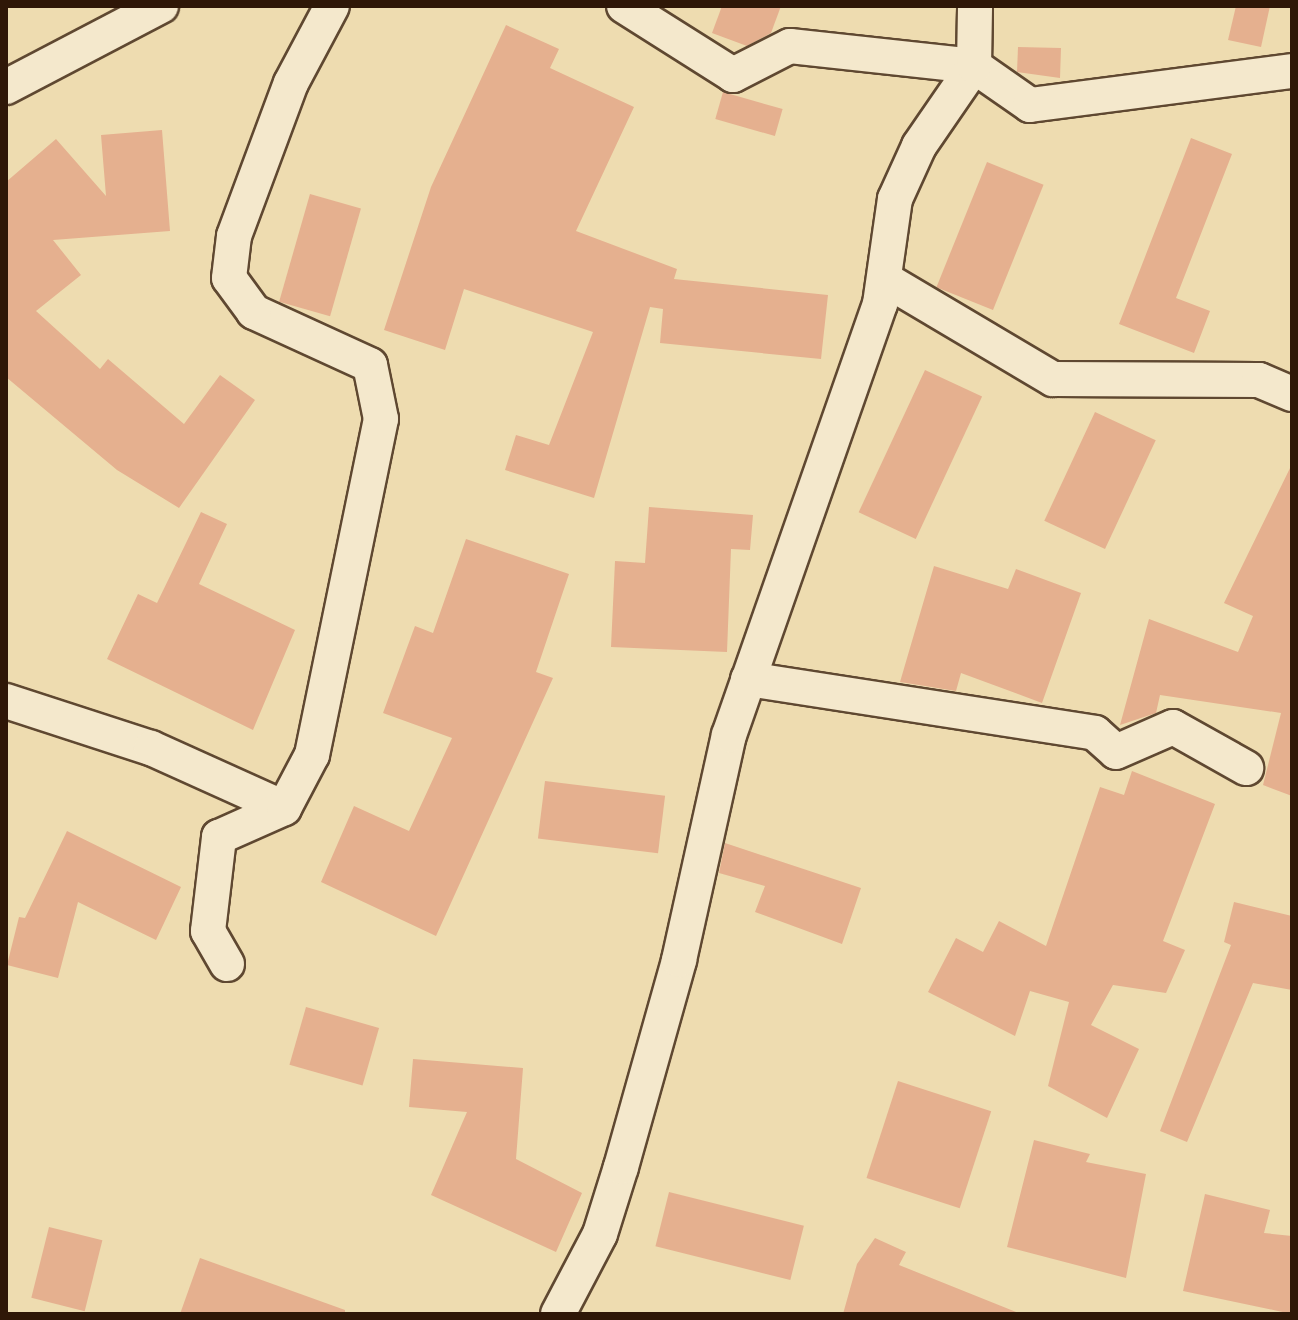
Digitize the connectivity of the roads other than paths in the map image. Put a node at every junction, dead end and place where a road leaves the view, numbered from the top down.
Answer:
1 (161, 6) edge
2 (332, 6) edge
3 (624, 6) edge
4 (975, 6) edge
5 (974, 66) junction
6 (1292, 71) edge
7 (6, 87) edge
8 (886, 280) junction
9 (1292, 394) edge
10 (748, 679) junction
11 (6, 701) edge
12 (1246, 768) dead end
13 (284, 808) junction
14 (227, 964) dead end
15 (558, 1314) edge

1 - 7 street
2 - 13 street
3 - 5 street
4 - 5 street
5 - 6 street
5 - 8 street
8 - 9 street
8 - 10 street
10 - 12 street
10 - 15 street
11 - 13 street
13 - 14 street

